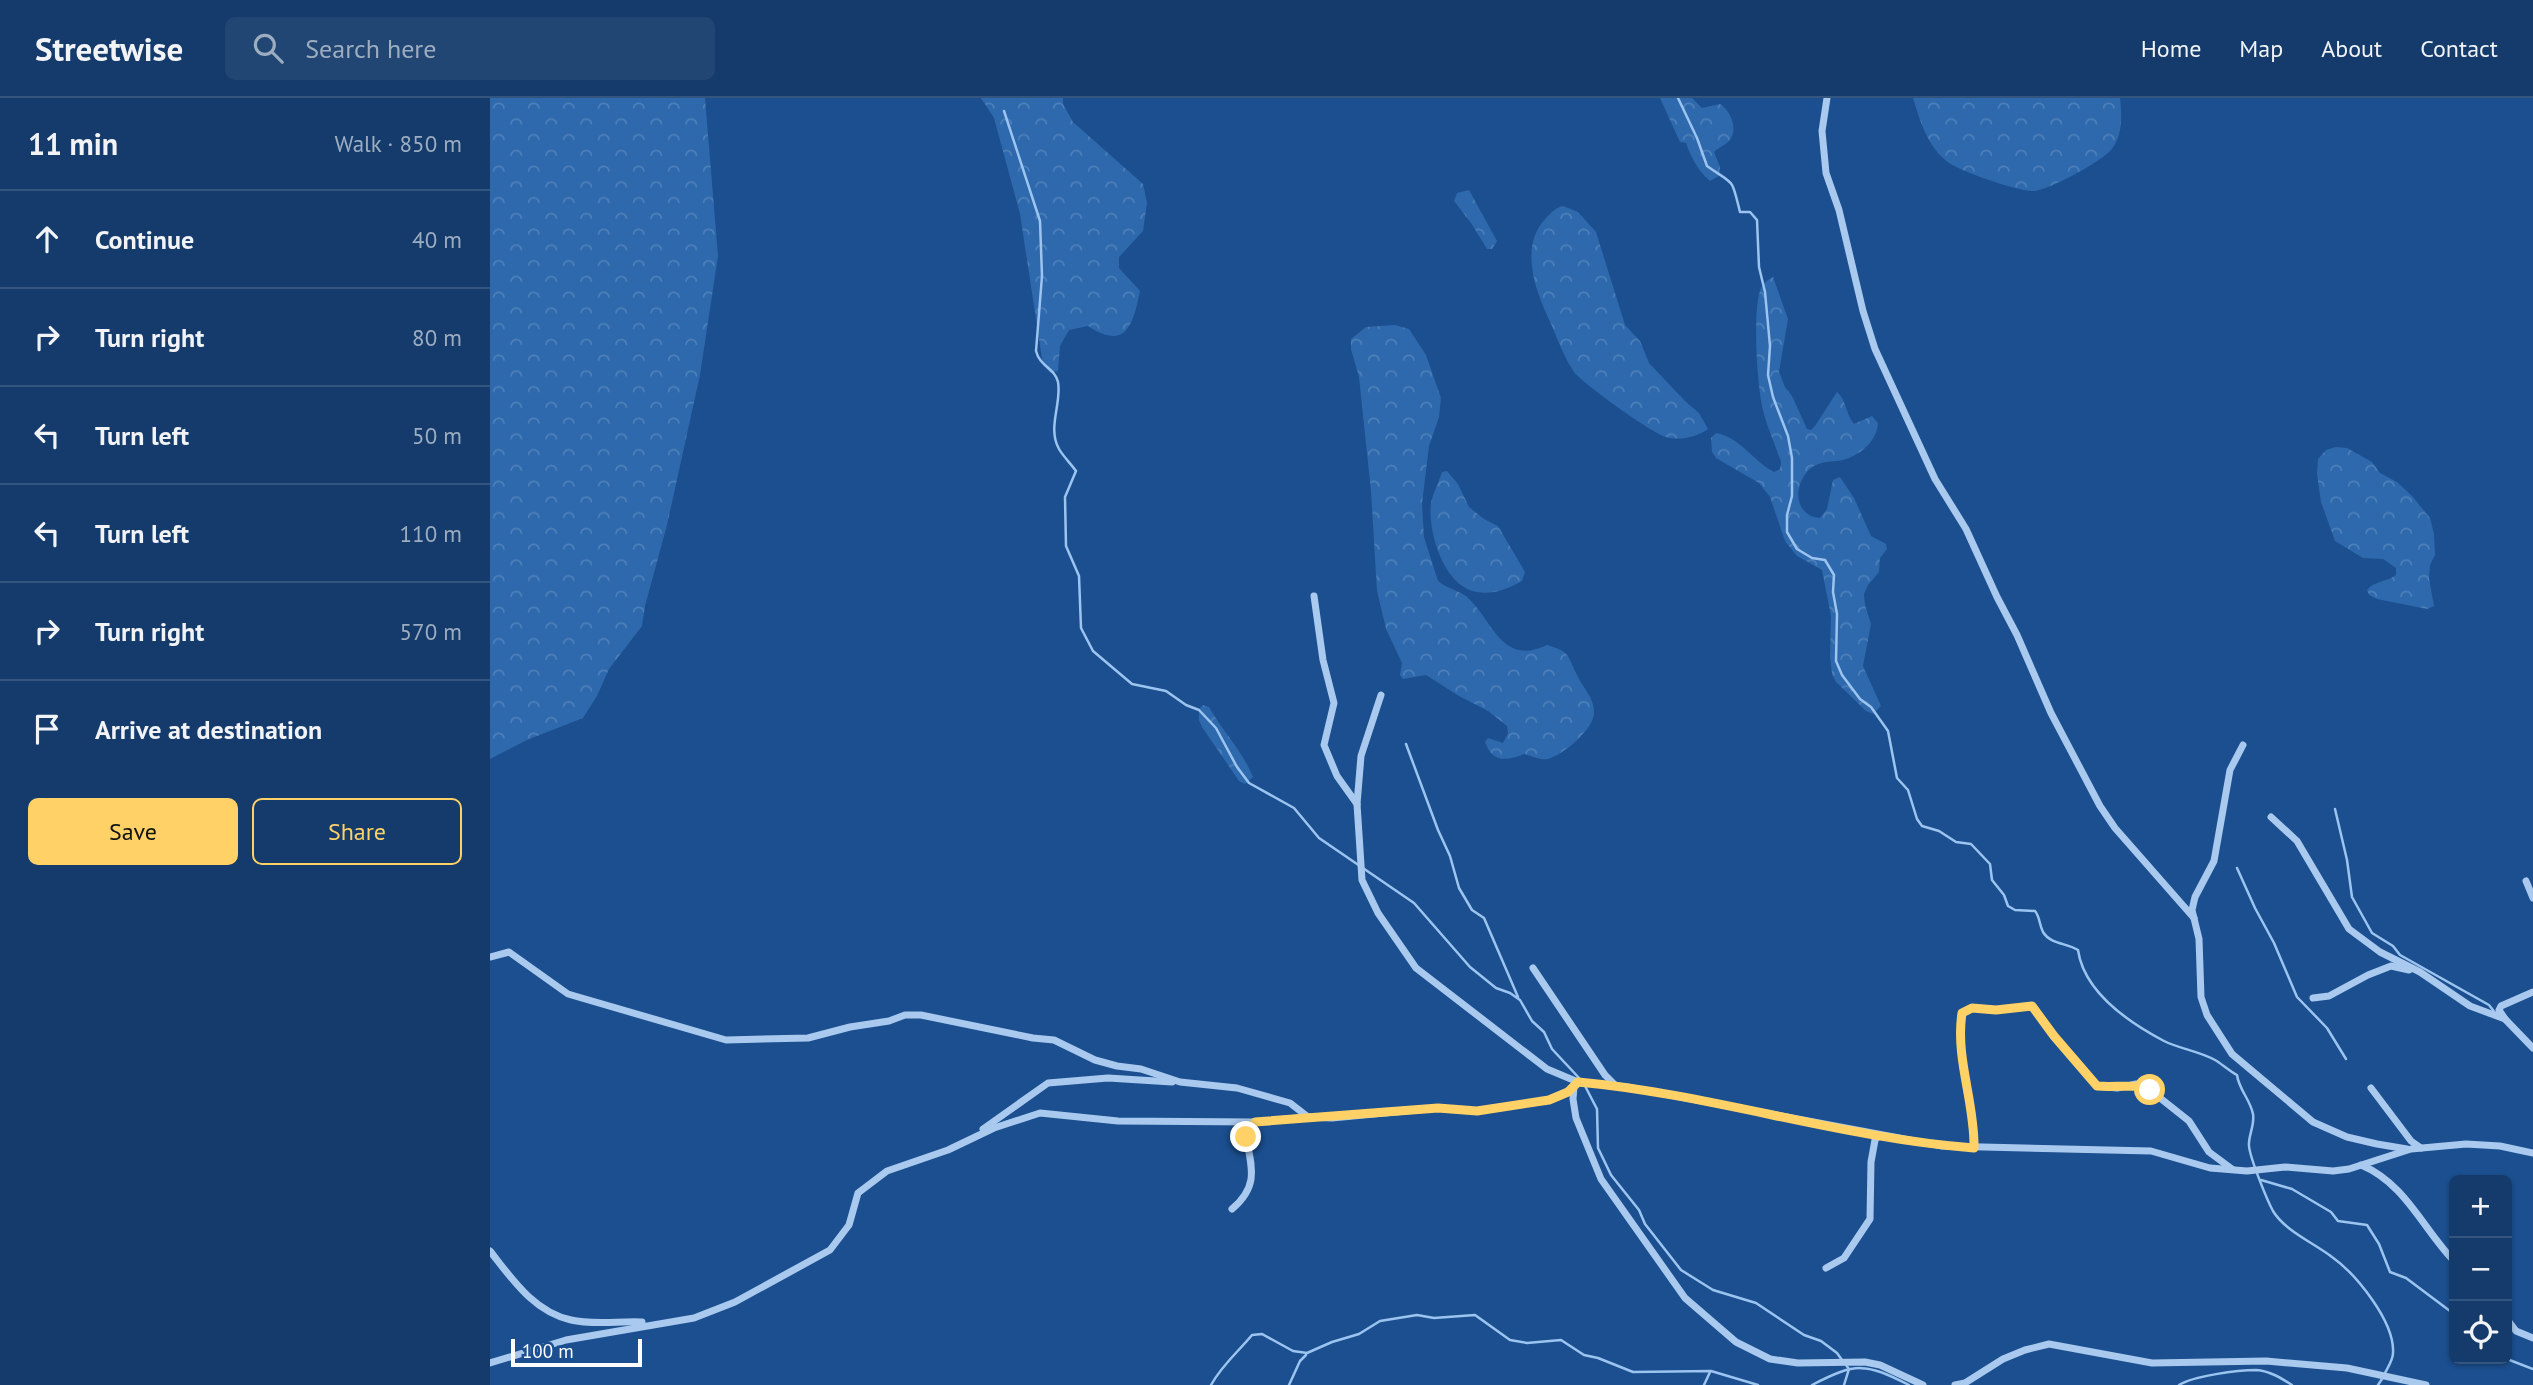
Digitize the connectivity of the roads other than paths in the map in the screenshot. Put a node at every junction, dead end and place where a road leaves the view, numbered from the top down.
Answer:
1 (1827, 98) edge
2 (1314, 596) dead end
3 (1381, 695) dead end
4 (2243, 745) dead end
5 (1357, 804) junction
6 (2271, 817) dead end
7 (2526, 881) dead end
8 (2533, 898) edge
9 (2193, 918) junction
10 (490, 957) edge
11 (1533, 968) dead end
12 (2420, 972) junction
13 (2533, 992) edge
14 (2313, 998) dead end
15 (2505, 1020) junction
16 (2533, 1048) edge
17 (1180, 1082) junction
18 (1576, 1084) junction
19 (1615, 1085) junction
20 (2371, 1088) dead end
21 (1308, 1117) junction
22 (1255, 1122) junction
23 (1879, 1135) junction
24 (966, 1141) junction
25 (1974, 1148) junction
26 (2422, 1148) junction
27 (2411, 1149) junction
28 (2533, 1153) edge
29 (2361, 1165) junction
30 (2233, 1170) junction
31 (1232, 1209) dead end
32 (490, 1251) edge
33 (2449, 1255) edge
34 (1826, 1268) dead end
35 (657, 1323) junction
36 (2512, 1326) edge
37 (2533, 1339) edge
38 (490, 1363) edge
39 (1923, 1385) edge
40 (1955, 1385) edge
41 (2426, 1385) edge

1 - 9 street
2 - 5 street
3 - 5 street
4 - 9 street
5 - 18 street
6 - 12 street
7 - 8 street
9 - 27 street
10 - 17 street
11 - 19 street
12 - 14 street
12 - 15 street
13 - 15 street
15 - 16 street
17 - 21 street
17 - 24 street
18 - 19 street
18 - 21 street
18 - 39 street
19 - 23 street
20 - 26 street
21 - 22 street
22 - 24 street
22 - 31 street
23 - 25 street
23 - 34 street
24 - 35 street
25 - 30 street
25 - 30 street
26 - 27 street
26 - 28 street
27 - 29 street
29 - 30 street
29 - 33 street
32 - 35 street
35 - 38 street
36 - 37 street
40 - 41 street

